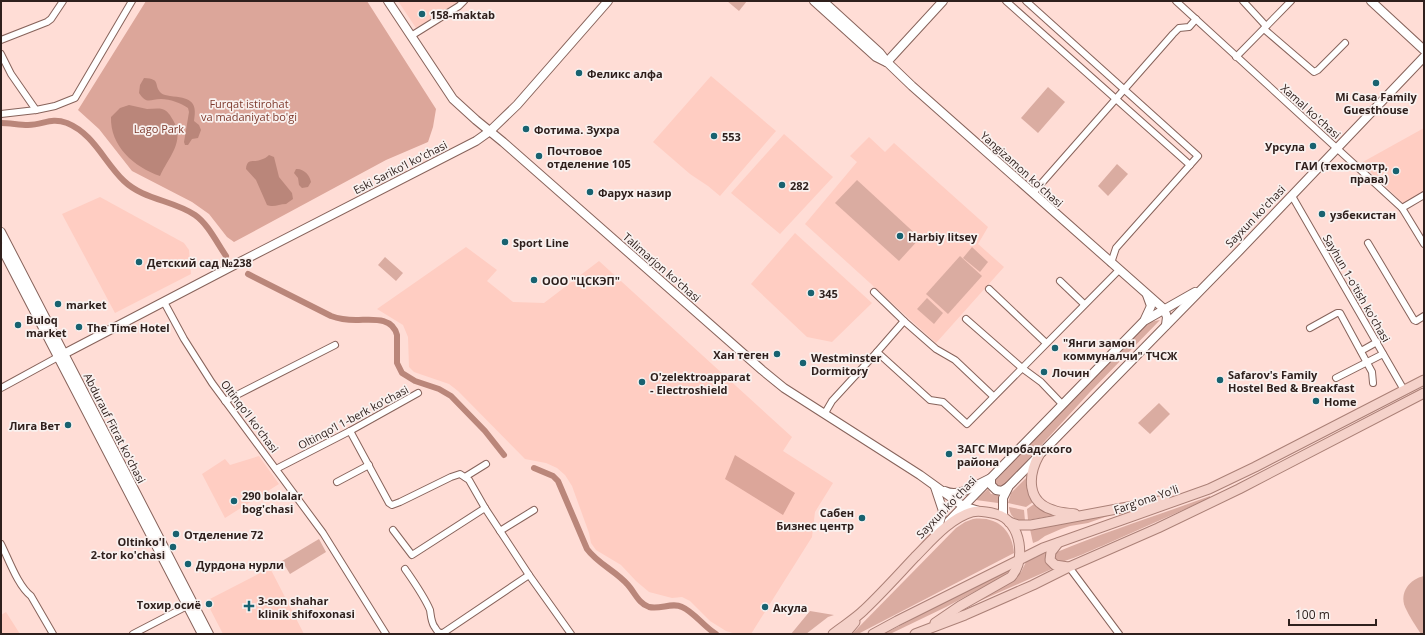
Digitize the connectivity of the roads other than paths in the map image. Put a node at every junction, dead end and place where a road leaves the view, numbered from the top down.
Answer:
1 (63, 1) edge
2 (132, 1) edge
3 (388, 1) edge
4 (464, 1) edge
5 (608, 1) edge
6 (814, 1) edge
7 (823, 1) edge
8 (943, 1) edge
9 (1006, 1) edge
10 (1026, 1) edge
11 (1176, 1) edge
12 (1243, 1) edge
13 (1291, 1) edge
14 (1371, 1) edge
15 (1196, 19) junction
16 (1265, 28) junction
17 (411, 36) junction
18 (1, 40) edge
19 (1345, 43) dead end
20 (1424, 50) edge
21 (1, 54) edge
22 (1236, 57) junction
23 (1424, 57) edge
24 (887, 62) junction
25 (1124, 89) junction
26 (1116, 99) junction
27 (36, 110) junction
28 (1, 114) edge
29 (490, 131) junction
30 (1337, 148) junction
31 (1190, 165) junction
32 (1033, 193) junction
33 (1424, 195) edge
34 (1292, 196) junction
35 (1402, 208) junction
36 (1, 232) edge
37 (1368, 243) dead end
38 (1424, 244) edge
39 (1, 247) edge
40 (1111, 263) junction
41 (1119, 270) junction
42 (1060, 281) dead end
43 (1202, 287) junction
44 (989, 289) dead end
45 (1144, 291) junction
46 (874, 292) dead end
47 (164, 302) junction
48 (1084, 304) junction
49 (1164, 309) junction
50 (1424, 316) edge
51 (966, 319) dead end
52 (904, 320) junction
53 (1144, 321) junction
54 (1166, 325) junction
55 (1310, 328) dead end
56 (1377, 342) junction
57 (1046, 343) junction
58 (335, 345) dead end
59 (1361, 351) junction
60 (877, 352) junction
61 (1384, 354) junction
62 (61, 356) junction
63 (1367, 362) junction
64 (1022, 368) junction
65 (1336, 378) dead end
66 (1424, 380) edge
67 (1373, 383) dead end
68 (1, 388) edge
69 (1404, 390) junction
70 (418, 393) dead end
71 (1424, 393) edge
72 (993, 396) junction
73 (225, 401) junction
74 (1062, 404) junction
75 (825, 413) junction
76 (350, 431) junction
77 (1039, 455) junction
78 (486, 464) dead end
79 (369, 465) junction
80 (276, 469) junction
81 (465, 477) junction
82 (991, 478) junction
83 (337, 482) dead end
84 (1009, 486) junction
85 (935, 487) junction
86 (1191, 496) junction
87 (963, 506) junction
88 (485, 508) junction
89 (534, 510) dead end
90 (979, 511) junction
91 (1083, 514) junction
92 (1006, 519) junction
93 (394, 530) dead end
94 (500, 531) junction
95 (935, 536) junction
96 (1060, 542) junction
97 (1, 544) edge
98 (1019, 559) junction
99 (1069, 567) junction
100 (405, 569) dead end
101 (529, 575) junction
102 (190, 605) junction
103 (863, 612) junction
104 (569, 633) edge
105 (918, 633) edge
106 (53, 634) edge
107 (133, 634) edge
108 (202, 634) edge
109 (210, 634) edge
110 (386, 634) edge
111 (440, 634) edge
112 (833, 634) edge
113 (845, 634) edge
114 (873, 634) edge
115 (1119, 634) edge

1 - 18 street
2 - 27 street
3 - 17 street, Talimarjon ko'chasi
4 - 17 street
5 - 29 street, Eski Sariko'l ko'chasi
6 - 24 street, Yangizamon ko'chasi
7 - 24 street, Yangizamon ko'chasi
8 - 24 street
9 - 26 street
10 - 25 street
11 - 15 street, Xamal ko'chasi
12 - 16 street
13 - 16 street
14 - 20 street
15 - 22 street, Xamal ko'chasi
15 - 25 street
16 - 19 street
16 - 22 street
17 - 29 street, Talimarjon ko'chasi
21 - 27 street
22 - 30 street, Xamal ko'chasi
23 - 30 street, Sayxun ko'chasi
24 - 32 street, Yangizamon ko'chasi
25 - 26 street
25 - 31 street
26 - 31 street
26 - 32 street
27 - 28 street
29 - 47 street, Eski Sariko'l ko'chasi
29 - 75 street, Talimarjon ko'chasi
30 - 34 street, Sayxun ko'chasi
30 - 35 street, Xamal ko'chasi
31 - 40 street
32 - 40 street, Yangizamon ko'chasi
33 - 35 street
34 - 43 street, Sayxun ko'chasi
34 - 56 street, Sayhun 1-o'tish ko'chasi
35 - 38 street, Xamal ko'chasi
36 - 62 street, Abdurauf Fitrat ko'chasi
37 - 50 street
39 - 62 street, Abdurauf Fitrat ko'chasi
40 - 41 street, Yangizamon ko'chasi
41 - 45 street, Yangizamon ko'chasi
41 - 48 street
42 - 48 street
43 - 49 street, Sayxun ko'chasi
43 - 54 street, Sayxun ko'chasi
44 - 57 street
45 - 49 street, Yangizamon ko'chasi
45 - 53 street
46 - 52 street
47 - 62 street
47 - 73 street, Oltinqo'l ko'chasi
48 - 57 street
49 - 53 street, Sayxun ko'chasi
49 - 54 street
51 - 64 street
52 - 60 street
52 - 72 street
53 - 74 street, Sayxun ko'chasi
54 - 77 street, Sayxun ko'chasi
55 - 59 street
56 - 59 street
56 - 61 street, Sayhun 1-o'tish ko'chasi
57 - 64 street
58 - 73 street
59 - 63 street
60 - 72 street
60 - 75 street
61 - 63 street
61 - 69 street, Sayhun 1-o'tish ko'chasi
62 - 68 street
62 - 102 street, Abdurauf Fitrat ko'chasi
63 - 65 street
63 - 67 street
64 - 72 street
64 - 74 street
66 - 69 main road, Farg'ona Yo'li
69 - 86 main road, Farg'ona Yo'li
70 - 76 street, Oltinqo'l 1-berk ko'chasi
71 - 99 main road
73 - 80 street, Oltinqo'l ko'chasi
74 - 82 street, Sayxun ko'chasi
75 - 85 street, Talimarjon ko'chasi
76 - 79 street
76 - 80 street, Oltinqo'l 1-berk ko'chasi
77 - 84 street, Sayxun ko'chasi
77 - 91 main road
78 - 81 street
79 - 81 street
79 - 83 street
80 - 110 street, Oltinqo'l ko'chasi
81 - 88 street
82 - 84 street
82 - 85 street
82 - 87 street, Sayxun ko'chasi
84 - 92 street, Sayxun ko'chasi
85 - 87 street, Talimarjon ko'chasi
85 - 95 street
86 - 91 main road
86 - 96 main road, Farg'ona Yo'li
87 - 90 street, Talimarjon ko'chasi
87 - 95 street, Sayxun ko'chasi
88 - 93 street
88 - 94 street
89 - 94 street
90 - 92 main road
90 - 95 main road
91 - 92 main road
92 - 98 main road
94 - 101 street
95 - 103 main road, Sayxun ko'chasi
96 - 98 main road, Farg'ona Yo'li
96 - 99 main road
97 - 106 street
98 - 105 main road
98 - 114 main road, Farg'ona Yo'li
99 - 105 main road
99 - 115 street
100 - 111 street
101 - 104 street
101 - 111 street
102 - 107 street
102 - 108 street, Abdurauf Fitrat ko'chasi
102 - 109 street, Abdurauf Fitrat ko'chasi
103 - 112 main road, Sayxun ko'chasi
103 - 113 main road

